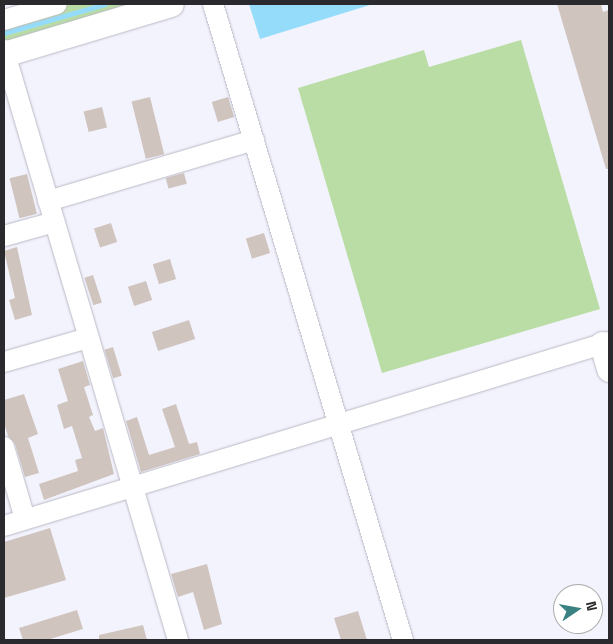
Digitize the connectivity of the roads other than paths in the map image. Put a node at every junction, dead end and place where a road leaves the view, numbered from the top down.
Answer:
1 (57, 4) edge
2 (172, 4) edge
3 (213, 4) edge
4 (4, 20) edge
5 (4, 53) edge
6 (254, 140) junction
7 (48, 201) junction
8 (54, 222) junction
9 (4, 236) edge
10 (88, 338) junction
11 (606, 343) edge
12 (4, 362) edge
13 (609, 369) edge
14 (340, 424) junction
15 (4, 447) edge
16 (132, 487) junction
17 (24, 520) junction
18 (4, 526) edge
19 (178, 640) edge
20 (404, 640) edge

1 - 4 street
2 - 5 street
3 - 6 street
5 - 7 street
6 - 7 street
6 - 14 street
7 - 8 street
8 - 9 street
8 - 10 street
10 - 12 street
10 - 16 street
11 - 13 street
11 - 14 street
14 - 16 street
14 - 20 street
15 - 17 street
16 - 17 street
16 - 19 street
17 - 18 street

